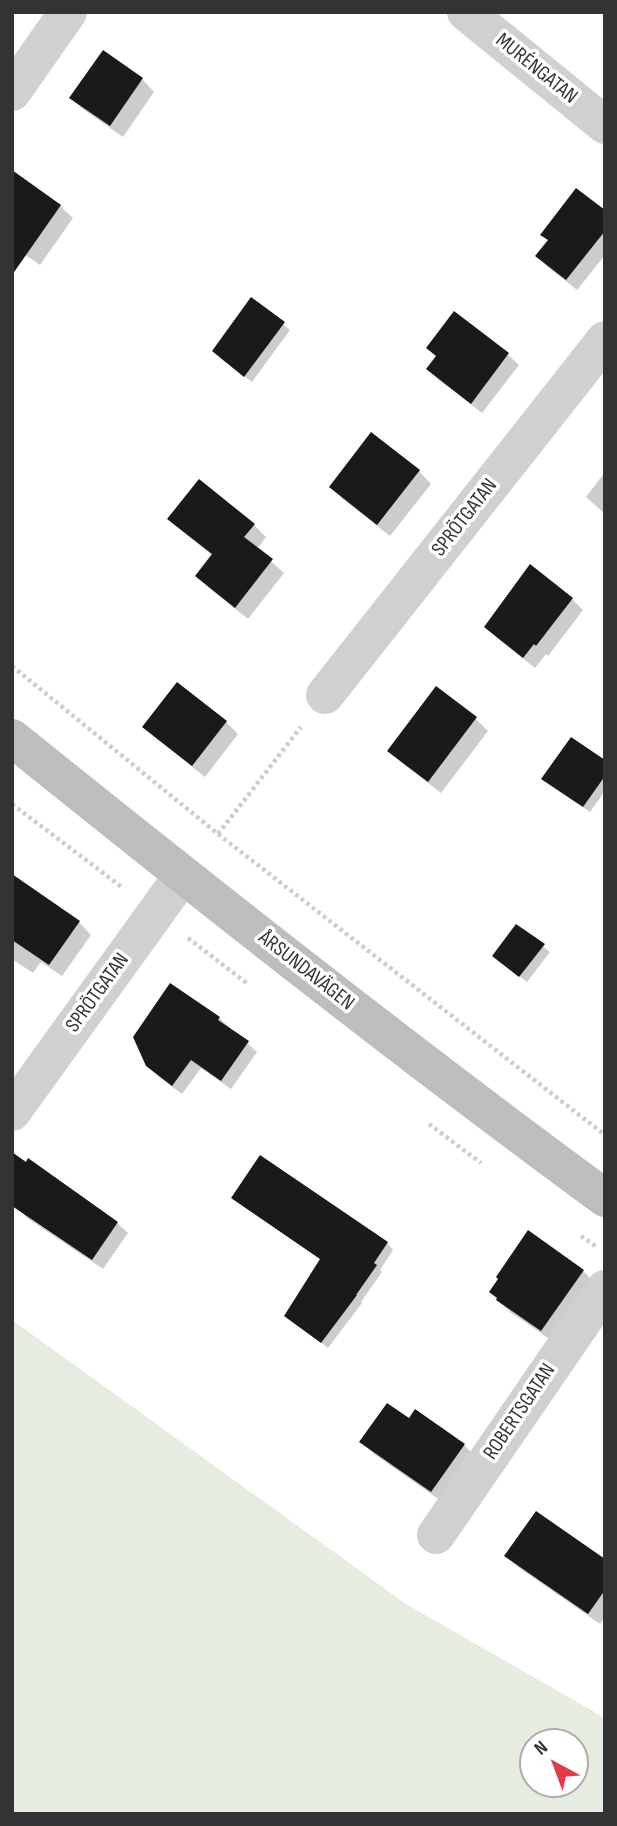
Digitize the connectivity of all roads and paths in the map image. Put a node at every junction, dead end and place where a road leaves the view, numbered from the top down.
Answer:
1 (68, 12) edge
2 (466, 12) edge
3 (12, 92) edge
4 (605, 125) edge
5 (605, 340) edge
6 (12, 666) edge
7 (325, 695) joint
8 (12, 738) edge
9 (218, 834) junction
10 (183, 875) junction
11 (12, 1112) edge
12 (605, 1135) edge
13 (605, 1198) edge
14 (605, 1289) edge
15 (436, 1535) dead end

1 - 3 street
2 - 4 street, MURÉNGATAN
5 - 7 street, SPRÖTGATAN
6 - 9 path
7 - 9 path
8 - 10 main road, ÅRSUNDAVÄGEN
9 - 12 path
10 - 11 street, SPRÖTGATAN
10 - 13 main road, ÅRSUNDAVÄGEN
14 - 15 street, ROBERTSGATAN

